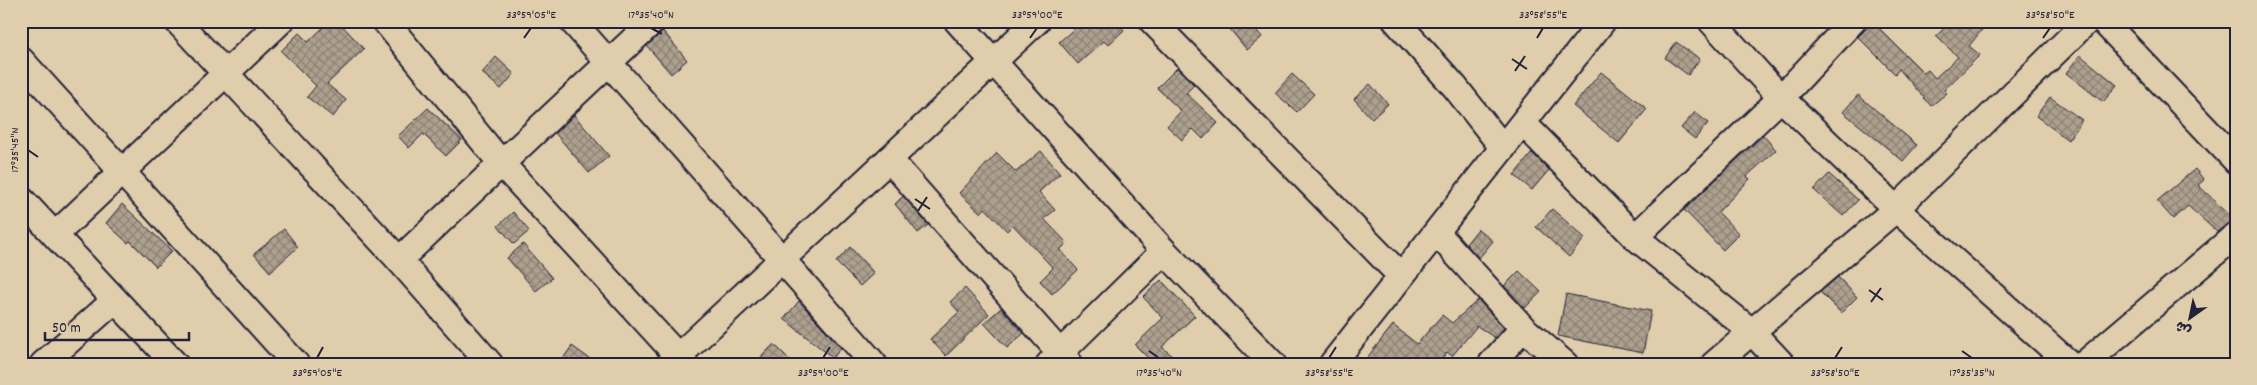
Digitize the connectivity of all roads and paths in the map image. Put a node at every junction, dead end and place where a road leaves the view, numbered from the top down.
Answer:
1 (177, 21) edge
2 (281, 21) edge
3 (385, 21) edge
4 (572, 21) edge
5 (653, 21) edge
6 (957, 21) edge
7 (1037, 21) edge
8 (1152, 21) edge
9 (1396, 21) edge
10 (1603, 21) edge
11 (1711, 21) edge
12 (1853, 21) edge
13 (2087, 21) edge
14 (2103, 21) edge
15 (21, 60) edge
16 (993, 61) junction
17 (608, 63) junction
18 (225, 73) junction
19 (1781, 98) junction
20 (1523, 123) junction
21 (1503, 148) junction
22 (889, 159) junction
23 (2236, 161) edge
24 (501, 163) junction
25 (122, 172) junction
26 (21, 199) edge
27 (1896, 209) junction
28 (1437, 233) junction
29 (55, 235) junction
30 (2236, 235) edge
31 (1635, 237) junction
32 (1164, 251) junction
33 (782, 259) junction
34 (399, 260) junction
35 (1401, 276) junction
36 (115, 300) junction
37 (1523, 328) junction
38 (1751, 331) junction
39 (286, 360) edge
40 (1060, 360) edge
41 (678, 361) edge
42 (173, 363) edge
43 (43, 364) edge
44 (490, 364) edge
45 (874, 364) edge
46 (1274, 364) edge
47 (1332, 364) edge
48 (1491, 364) edge
49 (1565, 364) edge
50 (1714, 364) edge
51 (1782, 364) edge
52 (2070, 364) edge
53 (2084, 364) edge

1 - 18 street
2 - 18 street
3 - 24 street
4 - 17 street
5 - 17 street
6 - 16 street
7 - 16 street
8 - 35 street
9 - 21 street
10 - 20 street
11 - 19 street
12 - 19 street
13 - 27 street
14 - 23 street
15 - 25 street
16 - 22 street
16 - 32 street
17 - 24 street
17 - 33 street
18 - 25 street
18 - 34 street
19 - 27 street
19 - 31 street
20 - 21 street
20 - 31 street
21 - 28 street
22 - 33 street
22 - 40 street
24 - 34 street
24 - 41 street
25 - 29 street
25 - 39 street
26 - 29 street
27 - 38 street
27 - 52 street
28 - 35 street
28 - 37 street
29 - 36 street
30 - 53 street
31 - 38 street
32 - 40 street
32 - 46 street
33 - 41 street
33 - 45 street
34 - 44 street
35 - 47 street
36 - 42 street
36 - 43 street
37 - 48 street
37 - 49 street
38 - 50 street
38 - 51 street

